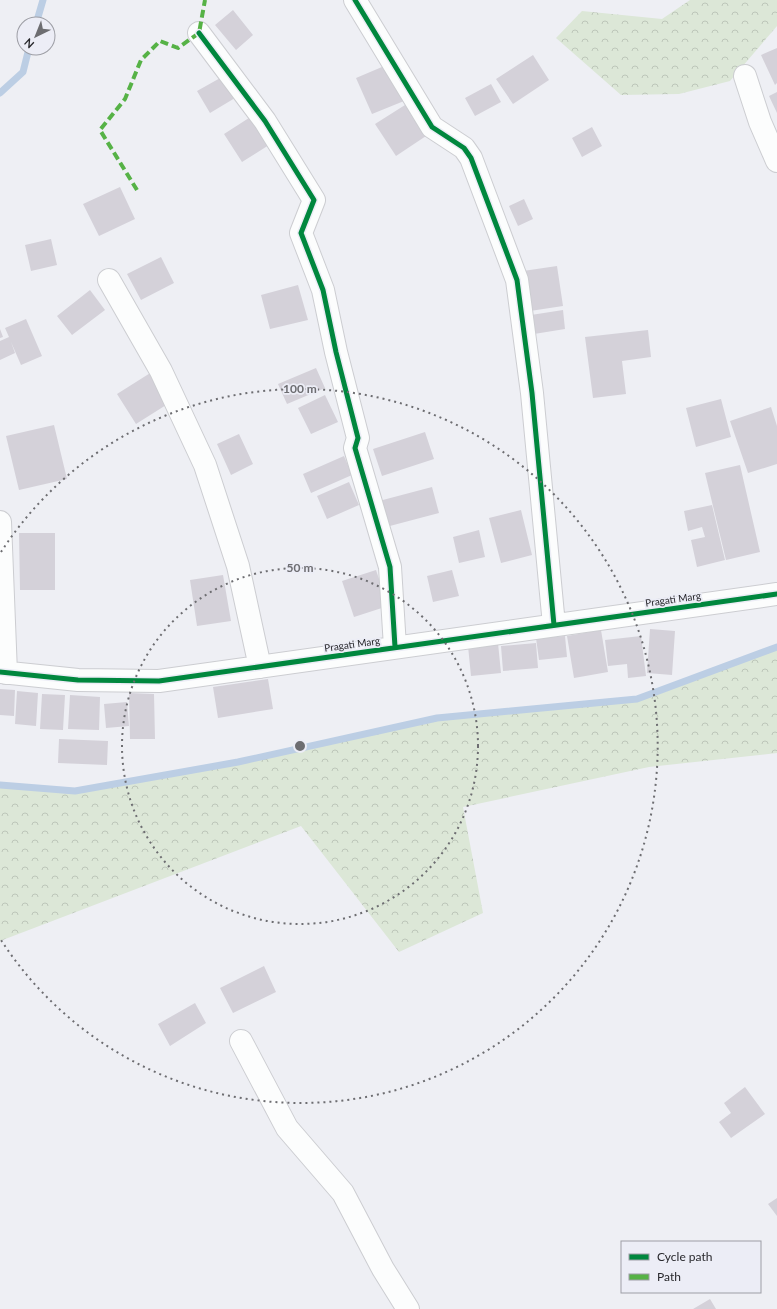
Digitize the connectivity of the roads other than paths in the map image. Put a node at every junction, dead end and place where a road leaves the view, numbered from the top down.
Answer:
1 (356, 0) edge
2 (199, 33) dead end
3 (745, 76) dead end
4 (777, 161) edge
5 (109, 280) dead end
6 (0, 522) edge
7 (777, 594) edge
8 (554, 625) junction
9 (395, 647) junction
10 (260, 667) junction
11 (3, 673) edge
12 (241, 1041) dead end
13 (408, 1309) edge

1 - 8 street
2 - 9 street
3 - 4 street
5 - 10 street
6 - 11 street
7 - 8 street, Pragati Marg
8 - 9 street, Pragati Marg
9 - 10 street, Pragati Marg
10 - 11 street, Pragati Marg
12 - 13 street

